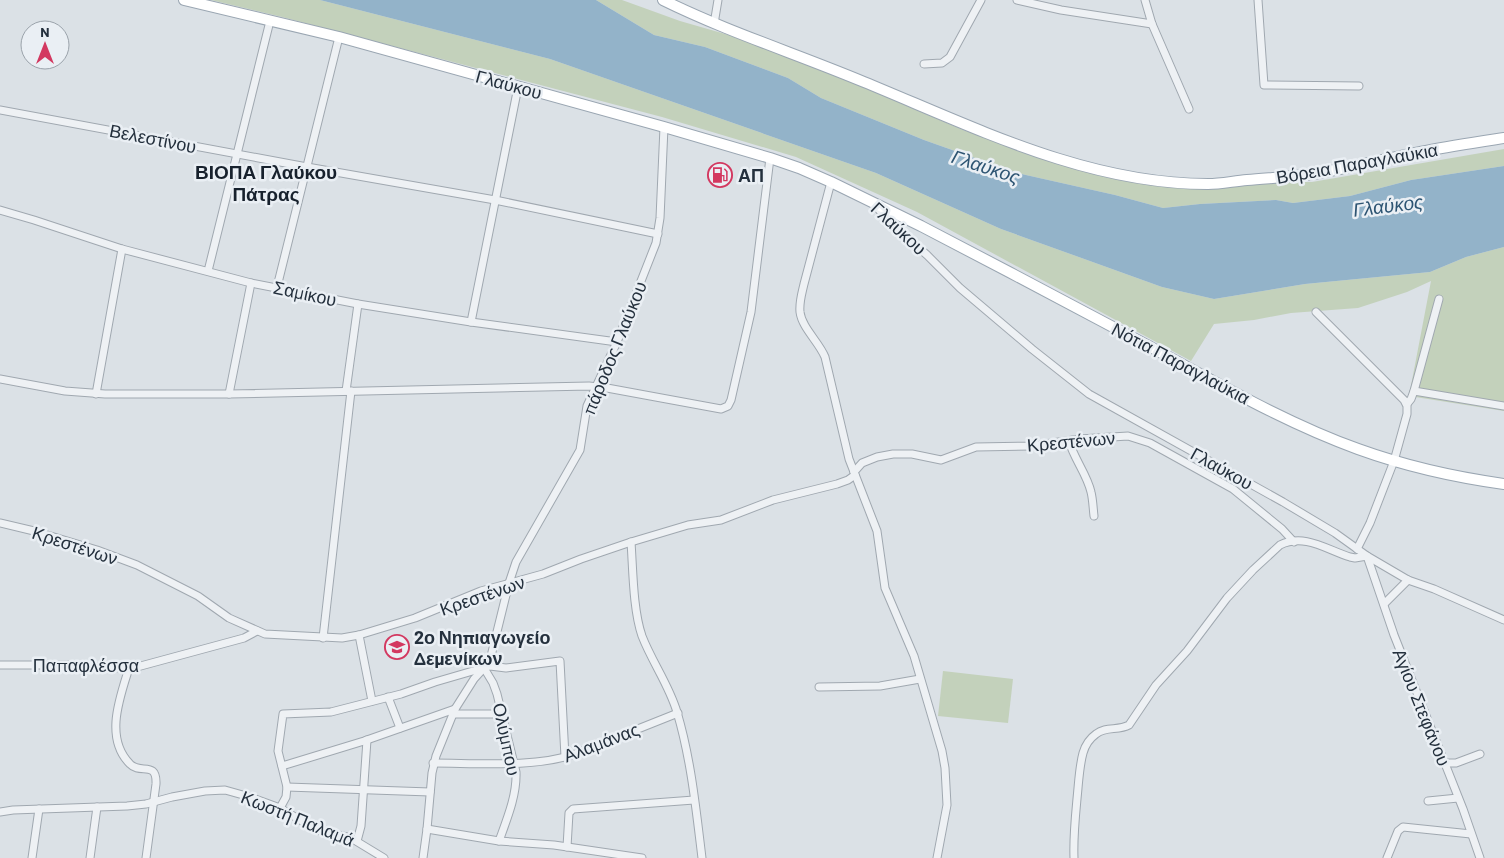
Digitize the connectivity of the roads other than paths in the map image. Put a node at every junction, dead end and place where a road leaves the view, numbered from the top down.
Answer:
1 (184, 0) edge
2 (664, 0) edge
3 (718, 0) edge
4 (982, 0) edge
5 (1017, 0) edge
6 (1146, 0) edge
7 (1258, 0) edge
8 (270, 21) junction
9 (714, 24) junction
10 (1152, 24) junction
11 (339, 37) junction
12 (924, 64) dead end
13 (1359, 86) dead end
14 (518, 87) junction
15 (1189, 109) dead end
16 (0, 110) edge
17 (664, 127) junction
18 (1504, 138) edge
19 (237, 154) junction
20 (770, 158) junction
21 (307, 167) junction
22 (831, 182) junction
23 (495, 200) junction
24 (873, 201) junction
25 (0, 210) edge
26 (658, 234) junction
27 (122, 249) junction
28 (208, 271) junction
29 (251, 283) junction
30 (277, 287) junction
31 (1439, 299) dead end
32 (358, 304) junction
33 (1316, 312) dead end
34 (471, 322) junction
35 (617, 342) junction
36 (0, 379) edge
37 (597, 387) junction
38 (348, 391) junction
39 (1414, 391) junction
40 (96, 394) junction
41 (230, 394) junction
42 (1407, 404) junction
43 (1504, 406) edge
44 (1069, 441) junction
45 (1394, 461) junction
46 (855, 473) junction
47 (1504, 484) edge
48 (1094, 516) dead end
49 (0, 522) edge
50 (631, 542) junction
51 (1294, 542) junction
52 (1358, 549) junction
53 (1367, 556) junction
54 (1408, 580) junction
55 (509, 583) junction
56 (1384, 604) junction
57 (1504, 620) edge
58 (257, 631) junction
59 (359, 635) junction
60 (323, 638) junction
61 (0, 665) edge
62 (129, 668) junction
63 (484, 668) junction
64 (920, 678) junction
65 (819, 687) dead end
66 (388, 697) junction
67 (372, 701) junction
68 (454, 712) junction
69 (678, 713) junction
70 (503, 714) junction
71 (400, 728) junction
72 (367, 740) junction
73 (1480, 754) dead end
74 (565, 757) junction
75 (433, 763) junction
76 (514, 763) junction
77 (1445, 763) junction
78 (282, 766) junction
79 (288, 786) junction
80 (363, 789) junction
81 (430, 792) junction
82 (1458, 798) junction
83 (694, 800) junction
84 (1428, 801) dead end
85 (154, 802) junction
86 (97, 807) junction
87 (280, 808) junction
88 (39, 809) junction
89 (0, 812) edge
90 (427, 829) junction
91 (1471, 834) junction
92 (357, 841) junction
93 (499, 841) junction
94 (567, 847) junction
95 (32, 858) edge
96 (90, 858) edge
97 (146, 858) edge
98 (384, 858) edge
99 (423, 858) edge
100 (642, 858) edge
101 (702, 858) edge
102 (937, 858) edge
103 (1074, 858) edge
104 (1387, 858) edge
105 (1480, 858) edge

1 - 8 main road, Γλαύκου
2 - 9 main road, Βόρεια Παραγλαύκια
3 - 9 street
4 - 12 street
5 - 10 street
6 - 10 street
7 - 13 street
8 - 11 main road, Γλαύκου
8 - 19 street
9 - 18 main road, Βόρεια Παραγλαύκια
10 - 15 street
11 - 14 main road, Γλαύκου
11 - 21 street
14 - 17 main road, Γλαύκου
14 - 23 street
16 - 19 street, Βελεστίνου
17 - 20 main road, Γλαύκου
17 - 26 street, πάροδος Γλαύκου
19 - 21 street, Βελεστίνου
19 - 28 street
20 - 22 main road, Γλαύκου
20 - 37 street
21 - 23 street, Βελεστίνου
21 - 30 street
22 - 24 main road, Γλαύκου
22 - 46 street
23 - 26 street, Βελεστίνου
23 - 34 street
24 - 45 main road, Νότια Παραγλαύκια
24 - 52 street, Γλαύκου
25 - 27 street, Σαμίκου
26 - 35 street, πάροδος Γλαύκου
27 - 28 street, Σαμίκου
27 - 40 street
28 - 29 street, Σαμίκου
29 - 30 street, Σαμίκου
29 - 41 street
30 - 32 street, Σαμίκου
31 - 39 street
32 - 34 street, Σαμίκου
32 - 38 street
33 - 42 street
34 - 35 street, Σαμίκου
35 - 37 street, πάροδος Γλαύκου
36 - 40 street
37 - 38 street
37 - 55 street, πάροδος Γλαύκου
38 - 41 street
38 - 60 street
39 - 42 street
39 - 43 street
40 - 41 street
42 - 45 street
44 - 46 street, Κρεστένων
44 - 48 street
44 - 51 street, Κρεστένων
45 - 47 main road, Νότια Παραγλαύκια
45 - 52 street
46 - 50 street, Κρεστένων
46 - 64 street
49 - 58 street, Κρεστένων
50 - 55 street, Κρεστένων
50 - 69 street
51 - 53 street
51 - 103 street
52 - 53 street, Γλαύκου
53 - 54 street, Γλαύκου
53 - 56 street, Αγίου Στεφάνου
54 - 56 street
54 - 57 street, Γλαύκου
55 - 59 street, Κρεστένων
55 - 63 street, πάροδος Γλαύκου
56 - 77 street, Αγίου Στεφάνου
58 - 60 street, Κρεστένων
58 - 62 street, Παπαφλέσσα
59 - 60 street, Κρεστένων
59 - 67 street
61 - 62 street, Παπαφλέσσα
62 - 85 street
63 - 66 street
63 - 68 street, πάροδος Γλαύκου
63 - 70 street, Ολύμπου
63 - 74 street
64 - 65 street
64 - 102 street
66 - 67 street
66 - 71 street
67 - 78 street
68 - 70 street
68 - 71 street
68 - 75 street, πάροδος Γλαύκου
69 - 74 street, Αλαμάνας
69 - 83 street
70 - 76 street, Ολύμπου
71 - 72 street
72 - 78 street
72 - 80 street
73 - 77 street
74 - 76 street, Αλαμάνας
75 - 76 street, Αλαμάνας
75 - 81 street, πάροδος Γλαύκου
76 - 93 street, Ολύμπου
77 - 82 street, Αγίου Στεφάνου
78 - 79 street
79 - 80 street
79 - 87 street
80 - 81 street
80 - 92 street
81 - 90 street, πάροδος Γλαύκου
82 - 84 street
82 - 91 street, Αγίου Στεφάνου
83 - 94 street
83 - 101 street
85 - 86 street, Κωστή Παλαμά
85 - 87 street, Κωστή Παλαμά
85 - 97 street
86 - 88 street, Κωστή Παλαμά
86 - 96 street
87 - 92 street, Κωστή Παλαμά
88 - 89 street, Κωστή Παλαμά
88 - 95 street
90 - 93 street
90 - 99 street, πάροδος Γλαύκου
91 - 104 street
91 - 105 street, Αγίου Στεφάνου
92 - 98 street, Κωστή Παλαμά
93 - 94 street
94 - 100 street

